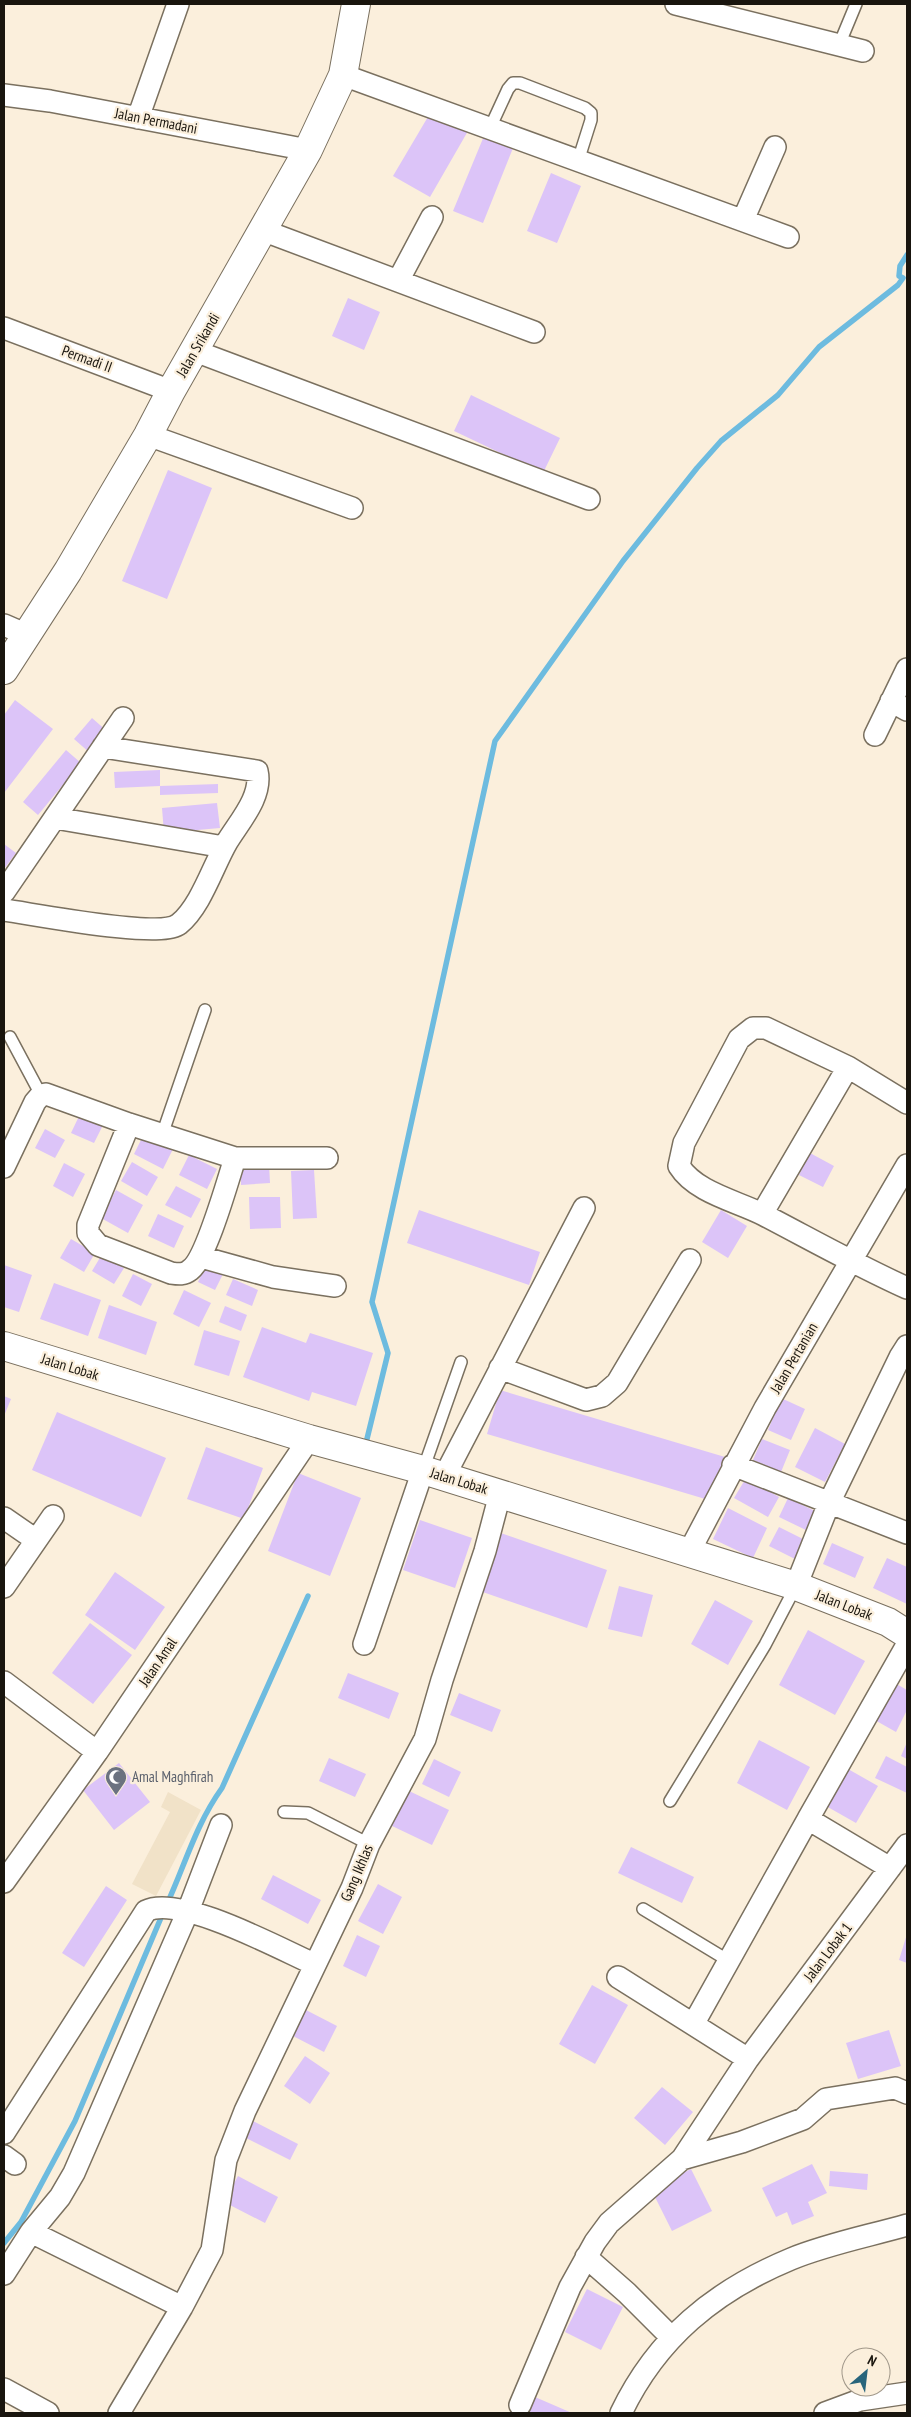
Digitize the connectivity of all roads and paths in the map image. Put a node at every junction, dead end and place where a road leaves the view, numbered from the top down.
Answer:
1 (178, 4) edge
2 (356, 4) edge
3 (676, 4) edge
4 (856, 4) edge
5 (839, 45) junction
6 (863, 51) dead end
7 (343, 75) junction
8 (4, 95) edge
9 (138, 118) junction
10 (490, 128) junction
11 (775, 147) dead end
12 (308, 150) junction
13 (578, 161) junction
14 (432, 218) dead end
15 (743, 220) junction
16 (262, 230) junction
17 (788, 237) dead end
18 (398, 281) junction
19 (4, 328) edge
20 (534, 332) dead end
21 (195, 351) junction
22 (171, 390) junction
23 (148, 435) junction
24 (589, 499) dead end
25 (352, 508) dead end
26 (15, 630) edge
27 (907, 669) edge
28 (4, 670) edge
29 (899, 706) edge
30 (123, 718) dead end
31 (875, 735) dead end
32 (103, 746) junction
33 (55, 818) junction
34 (224, 847) junction
35 (4, 892) edge
36 (4, 910) edge
37 (205, 1010) dead end
38 (10, 1037) dead end
39 (848, 1067) junction
40 (41, 1095) junction
41 (907, 1103) edge
42 (129, 1124) junction
43 (162, 1136) junction
44 (236, 1158) junction
45 (327, 1158) dead end
46 (907, 1165) edge
47 (4, 1167) edge
48 (901, 1190) edge
49 (584, 1208) dead end
50 (762, 1214) junction
51 (201, 1257) junction
52 (690, 1260) dead end
53 (850, 1262) junction
54 (335, 1286) dead end
55 (907, 1288) edge
56 (4, 1346) edge
57 (907, 1346) edge
58 (461, 1362) dead end
59 (500, 1368) junction
60 (309, 1439) junction
61 (733, 1465) junction
62 (434, 1474) junction
63 (500, 1494) junction
64 (829, 1503) junction
65 (53, 1516) dead end
66 (4, 1518) edge
67 (907, 1532) edge
68 (36, 1540) junction
69 (688, 1554) junction
70 (796, 1586) junction
71 (4, 1587) edge
72 (907, 1634) edge
73 (364, 1644) dead end
74 (907, 1645) edge
75 (4, 1682) edge
76 (96, 1752) junction
77 (670, 1801) dead end
78 (284, 1812) dead end
79 (808, 1819) junction
80 (221, 1825) dead end
81 (369, 1844) junction
82 (907, 1845) edge
83 (890, 1868) junction
84 (4, 1882) edge
85 (643, 1909) dead end
86 (185, 1910) junction
87 (728, 1962) junction
88 (314, 1964) junction
89 (618, 1978) dead end
90 (694, 2023) junction
91 (748, 2059) junction
92 (907, 2093) edge
93 (4, 2133) edge
94 (682, 2159) junction
95 (907, 2225) edge
96 (31, 2232) junction
97 (586, 2257) junction
98 (4, 2274) edge
99 (182, 2307) junction
100 (669, 2338) junction
101 (4, 2389) edge
102 (907, 2393) edge
103 (520, 2405) dead end
104 (48, 2413) edge
105 (119, 2413) edge
106 (620, 2413) edge
107 (825, 2413) edge

1 - 9 street
2 - 7 main road, Jalan Srikandi
3 - 5 street
4 - 5 lane
5 - 6 street
7 - 10 street
7 - 12 main road, Jalan Srikandi
8 - 9 street, Jalan Permadani
9 - 12 street, Jalan Permadani
10 - 13 street
10 - 13 lane
11 - 15 street
12 - 16 main road, Jalan Srikandi
13 - 15 street
14 - 18 street
15 - 17 street
16 - 18 street
16 - 21 main road, Jalan Srikandi
18 - 20 street
19 - 22 street, Permadi II
21 - 22 main road, Jalan Srikandi
21 - 24 street
22 - 23 main road, Jalan Srikandi
23 - 25 street
23 - 26 main road, Jalan Srikandi
26 - 28 main road, Jalan Srikandi
27 - 29 street
29 - 31 street
30 - 32 street
32 - 33 street
32 - 34 street
33 - 34 street
33 - 35 street
34 - 36 street
37 - 43 lane
38 - 40 lane
39 - 41 street
39 - 50 street
39 - 50 street
40 - 42 street
40 - 47 street
42 - 43 street
42 - 51 street
43 - 44 street
44 - 45 street
44 - 51 street
46 - 48 street, Jalan Pertanian
48 - 53 street, Jalan Pertanian
49 - 59 street
50 - 53 street
51 - 54 street
52 - 59 street
53 - 55 street
53 - 61 street, Jalan Pertanian
56 - 60 main road, Jalan Lobak
57 - 64 street
58 - 62 lane
59 - 62 street
60 - 62 main road, Jalan Lobak
60 - 76 street, Jalan Amal
61 - 64 street
61 - 69 street, Jalan Pertanian
62 - 63 main road, Jalan Lobak
62 - 73 street
63 - 69 main road, Jalan Lobak
63 - 81 street, Gang Ikhlas
64 - 67 street
64 - 70 street
65 - 68 street
66 - 68 street
68 - 71 street
69 - 70 main road, Jalan Lobak
70 - 72 main road, Jalan Lobak
70 - 77 lane
74 - 79 street
75 - 76 street
76 - 84 street, Jalan Amal
78 - 81 lane
79 - 83 street
79 - 87 street
80 - 86 street
81 - 88 street, Gang Ikhlas
82 - 83 street, Jalan Lobak 1
83 - 91 street, Jalan Lobak 1
85 - 87 lane
86 - 88 street
86 - 93 street
86 - 96 street
87 - 90 street
88 - 99 street, Gang Ikhlas
89 - 90 street
90 - 91 street
91 - 94 street, Jalan Lobak 1
92 - 94 street
94 - 97 street
95 - 100 street
96 - 98 street
96 - 99 street
97 - 100 street
97 - 103 street
99 - 105 street, Gang Ikhlas
100 - 106 street
101 - 104 street
102 - 107 street

